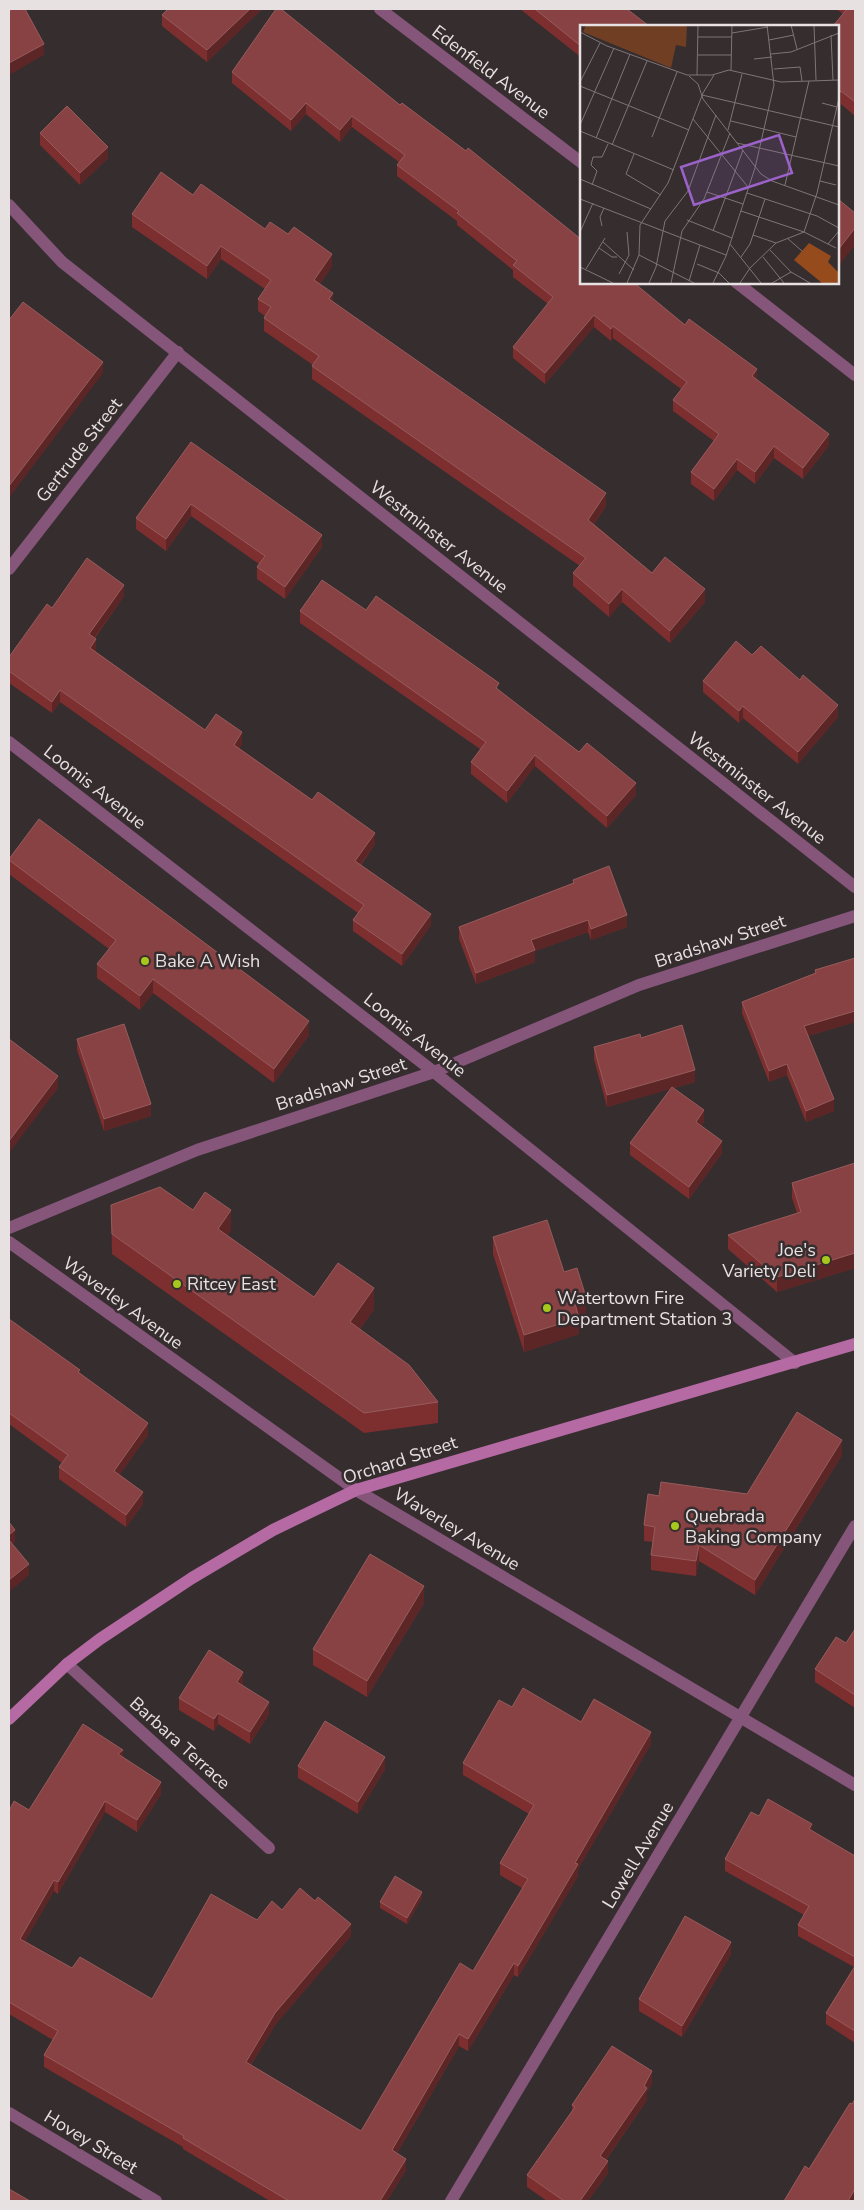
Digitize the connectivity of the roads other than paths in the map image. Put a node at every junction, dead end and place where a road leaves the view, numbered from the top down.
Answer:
1 (380, 9) edge
2 (580, 161) edge
3 (9, 205) edge
4 (739, 284) edge
5 (178, 352) junction
6 (855, 375) edge
7 (9, 569) edge
8 (9, 742) edge
9 (855, 887) edge
10 (855, 916) edge
11 (434, 1072) junction
12 (9, 1228) edge
13 (9, 1242) edge
14 (855, 1344) edge
15 (795, 1363) junction
16 (356, 1490) junction
17 (855, 1526) edge
18 (67, 1664) junction
19 (740, 1717) junction
20 (9, 1720) edge
21 (855, 1785) edge
22 (269, 1848) dead end
23 (9, 2113) edge
24 (156, 2201) edge
25 (451, 2201) edge

1 - 2 street, Edenfield Avenue
3 - 5 street, Westminster Avenue
4 - 6 street
5 - 7 street, Gertrude Street
5 - 9 street, Westminster Avenue
8 - 11 street, Loomis Avenue
10 - 11 street, Bradshaw Street
11 - 12 street, Bradshaw Street
11 - 15 street, Loomis Avenue
13 - 16 street, Waverley Avenue
14 - 15 main road, Orchard Street
15 - 16 main road, Orchard Street
16 - 18 main road, Orchard Street
16 - 19 street, Waverley Avenue
17 - 19 street, Lowell Avenue
18 - 20 main road, Orchard Street
18 - 22 street, Barbara Terrace
19 - 21 street, Waverley Avenue
19 - 25 street, Lowell Avenue
23 - 24 street, Hovey Street

